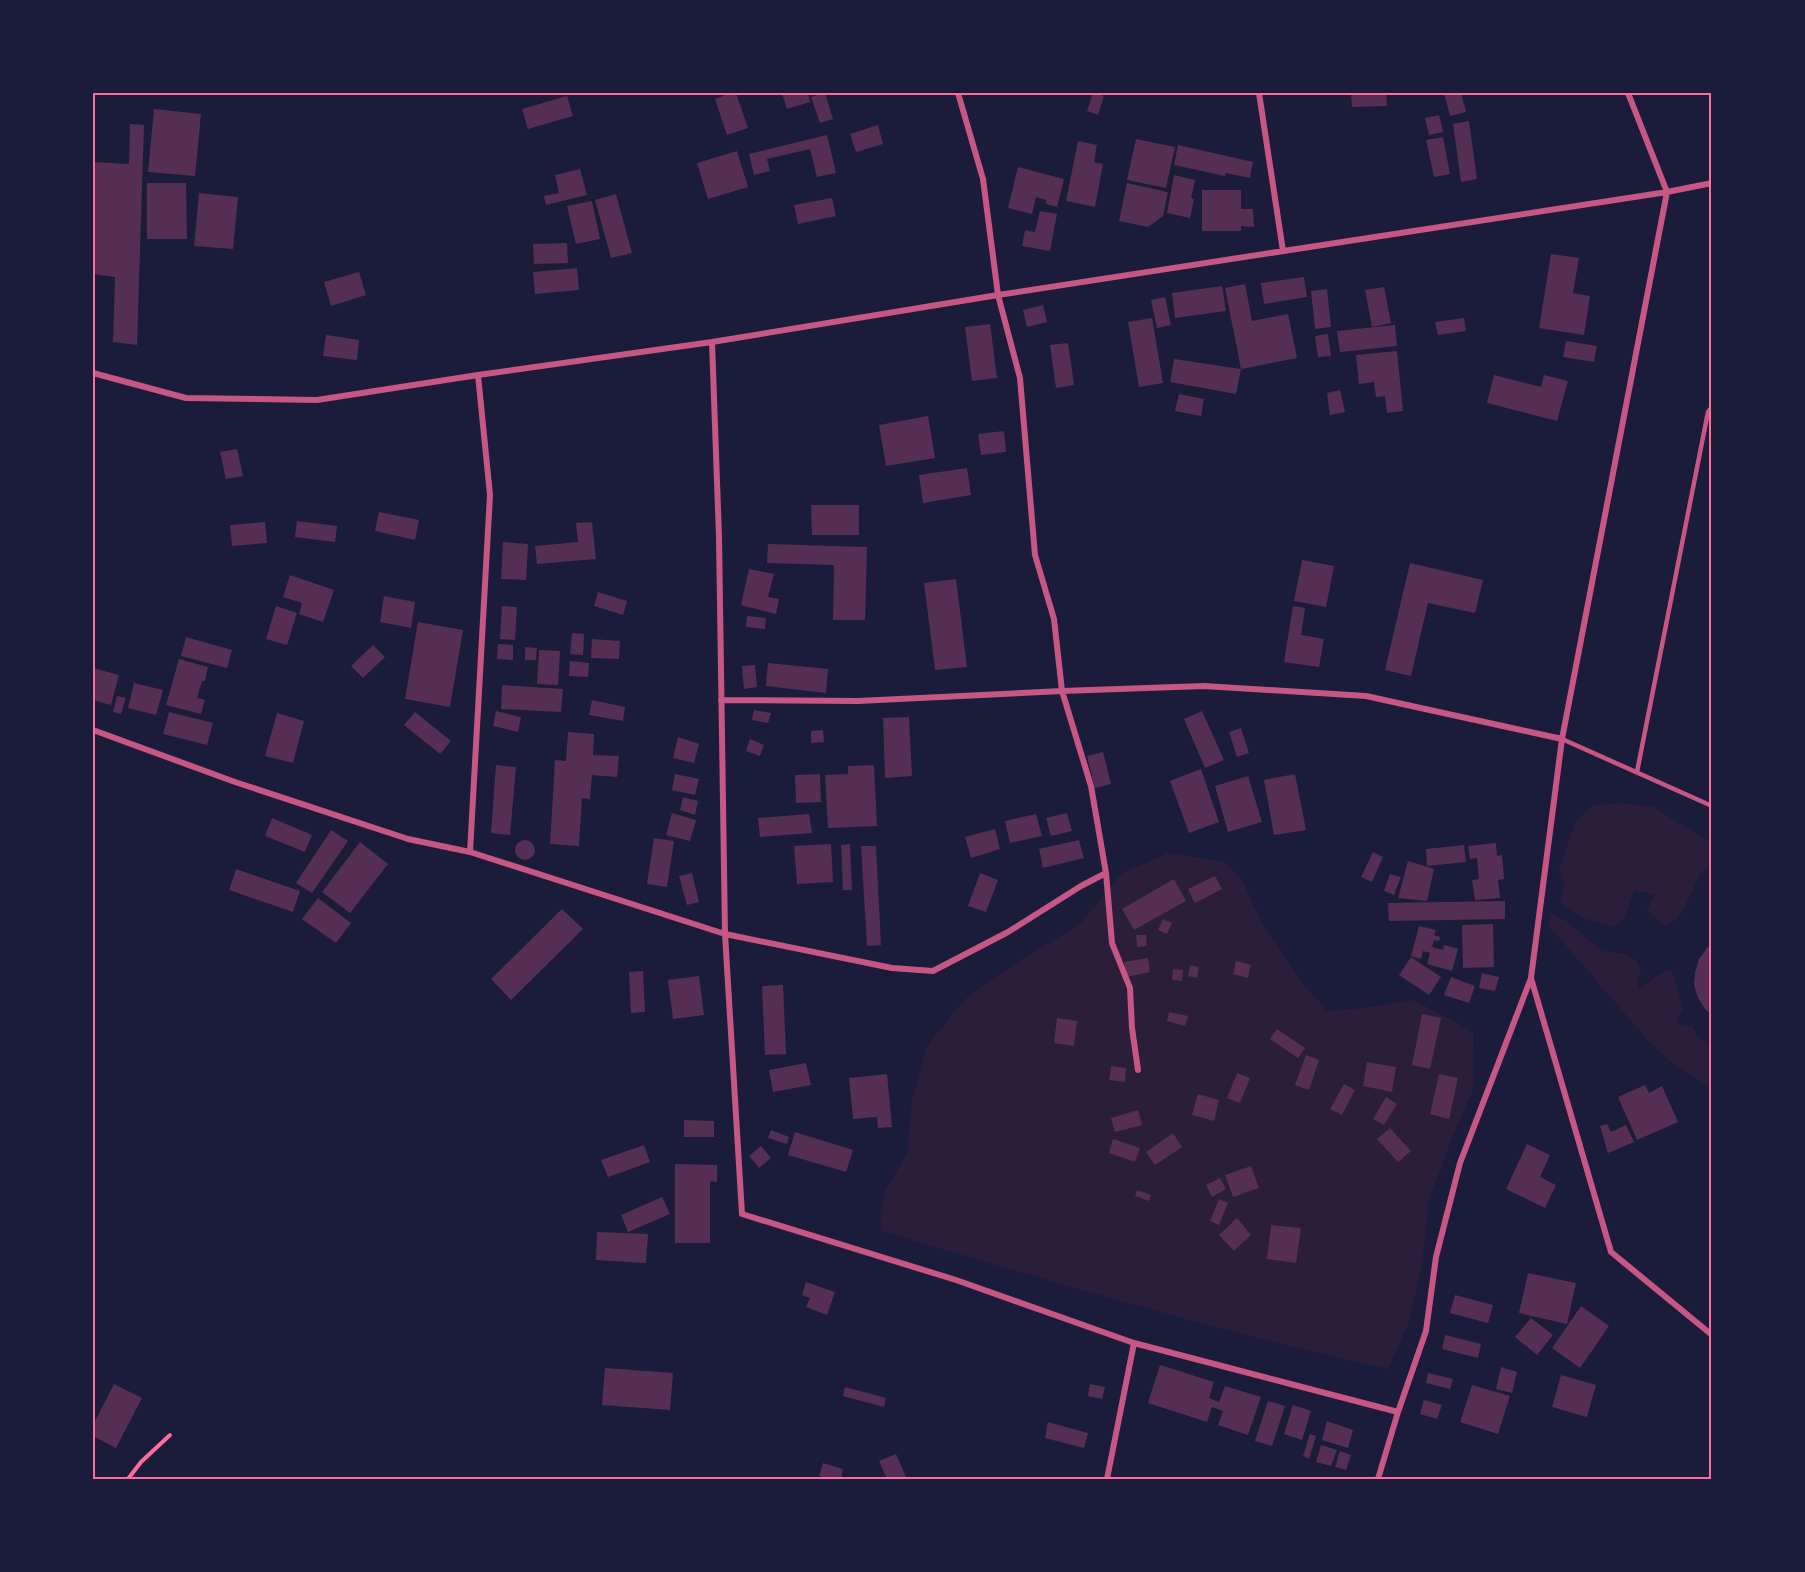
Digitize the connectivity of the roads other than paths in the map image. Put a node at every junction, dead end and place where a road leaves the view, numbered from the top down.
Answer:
1 (958, 93) edge
2 (1258, 93) edge
3 (1628, 93) edge
4 (1712, 183) edge
5 (1667, 192) junction
6 (1283, 251) junction
7 (998, 295) junction
8 (712, 342) junction
9 (93, 373) edge
10 (478, 375) junction
11 (1712, 407) edge
12 (1062, 691) junction
13 (721, 700) junction
14 (93, 730) edge
15 (1562, 739) junction
16 (1637, 772) junction
17 (1712, 806) edge
18 (470, 852) junction
19 (1106, 873) junction
20 (725, 934) junction
21 (1531, 978) junction
22 (1138, 1070) dead end
23 (1712, 1335) edge
24 (1134, 1343) junction
25 (1398, 1412) junction
26 (1107, 1479) edge
27 (1378, 1479) edge

1 - 7 street
2 - 6 street
3 - 5 street
4 - 5 street
5 - 6 street
5 - 15 street
6 - 7 street
7 - 8 street
7 - 12 street
8 - 10 street
8 - 13 street
9 - 10 street
10 - 18 street
11 - 16 lane
12 - 13 street
12 - 15 street
12 - 19 street
13 - 20 street
14 - 18 street
15 - 16 lane
15 - 21 street
16 - 17 lane
18 - 20 street
19 - 20 street
19 - 22 street
20 - 24 street
21 - 23 street
21 - 25 street
24 - 25 street
24 - 26 street
25 - 27 street

